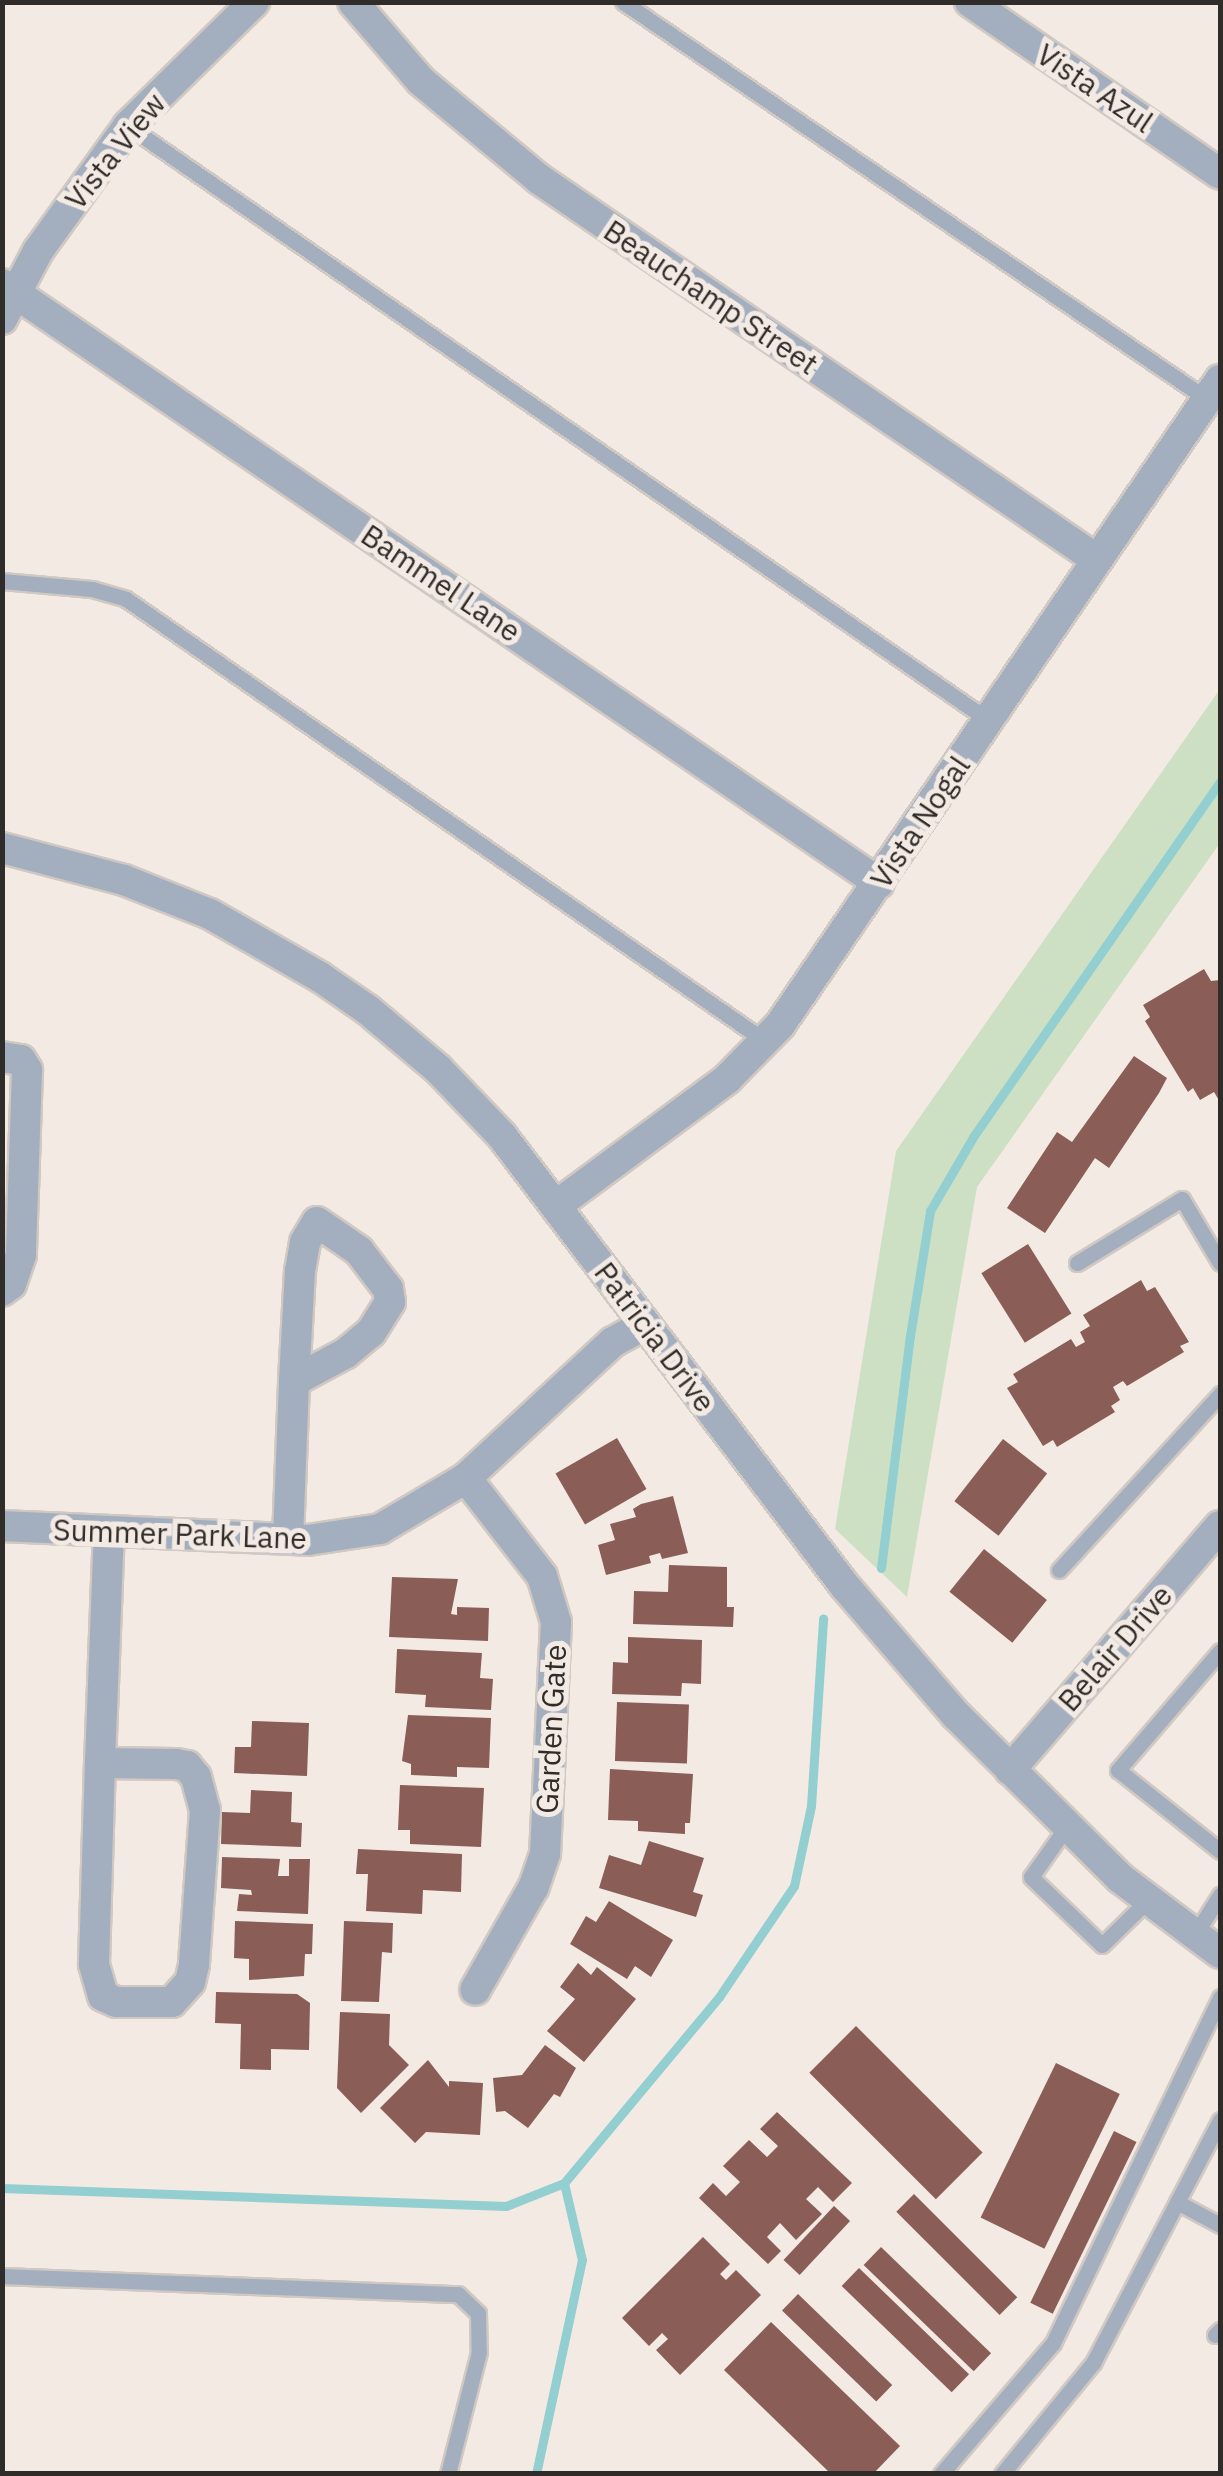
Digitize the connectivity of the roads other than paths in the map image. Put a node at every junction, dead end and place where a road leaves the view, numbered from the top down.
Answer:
1 (254, 2) edge
2 (352, 2) edge
3 (623, 2) edge
4 (970, 2) edge
5 (128, 126) junction
6 (1220, 174) edge
7 (7, 299) edge
8 (1214, 389) edge
9 (1096, 560) junction
10 (2, 581) edge
11 (988, 720) junction
12 (2, 848) edge
13 (879, 882) junction
14 (764, 1041) junction
15 (2, 1057) edge
16 (557, 1205) junction
17 (1077, 1263) dead end
18 (1220, 1264) edge
19 (2, 1291) edge
20 (644, 1325) junction
21 (294, 1381) junction
22 (1220, 1394) edge
23 (466, 1478) junction
24 (2, 1526) edge
25 (1220, 1526) edge
26 (110, 1532) junction
27 (288, 1540) junction
28 (1060, 1570) dead end
29 (1220, 1651) edge
30 (100, 1763) junction
31 (1010, 1770) junction
32 (1066, 1826) junction
33 (1220, 1851) edge
34 (1220, 1896) edge
35 (1148, 1900) junction
36 (1194, 1936) junction
37 (1220, 1953) edge
38 (475, 1990) dead end
39 (1220, 1997) edge
40 (1220, 2120) edge
41 (1177, 2202) junction
42 (1220, 2225) edge
43 (2, 2276) edge
44 (448, 2474) edge
45 (941, 2474) edge
46 (1002, 2474) edge

1 - 5 street, Vista View
2 - 9 street, Beauchamp Street
3 - 8 lane
4 - 6 street, Vista Azul
5 - 7 street, Vista View
5 - 11 lane
7 - 13 street, Bammel Lane
8 - 9 street, Vista Nogal
9 - 11 street, Vista Nogal
10 - 14 lane
11 - 13 street, Vista Nogal
12 - 16 street, Patricia Drive
13 - 14 street, Vista Nogal
14 - 16 street, Vista Nogal
15 - 19 street
16 - 20 street, Patricia Drive
17 - 18 lane
20 - 23 street, Summer Park Lane
20 - 31 street, Patricia Drive
21 - 21 street
21 - 27 street
22 - 28 lane
23 - 27 street, Summer Park Lane
23 - 38 street, Garden Gate
24 - 26 street, Summer Park Lane
25 - 31 street, Belair Drive
26 - 27 street, Summer Park Lane
26 - 30 street
29 - 33 lane
30 - 30 street
31 - 32 street, Patricia Drive
32 - 35 street, Patricia Drive
32 - 35 lane
34 - 36 lane
35 - 36 street, Patricia Drive
36 - 37 street, Patricia Drive
39 - 45 lane
40 - 41 lane
41 - 42 lane
41 - 46 lane
43 - 44 lane

